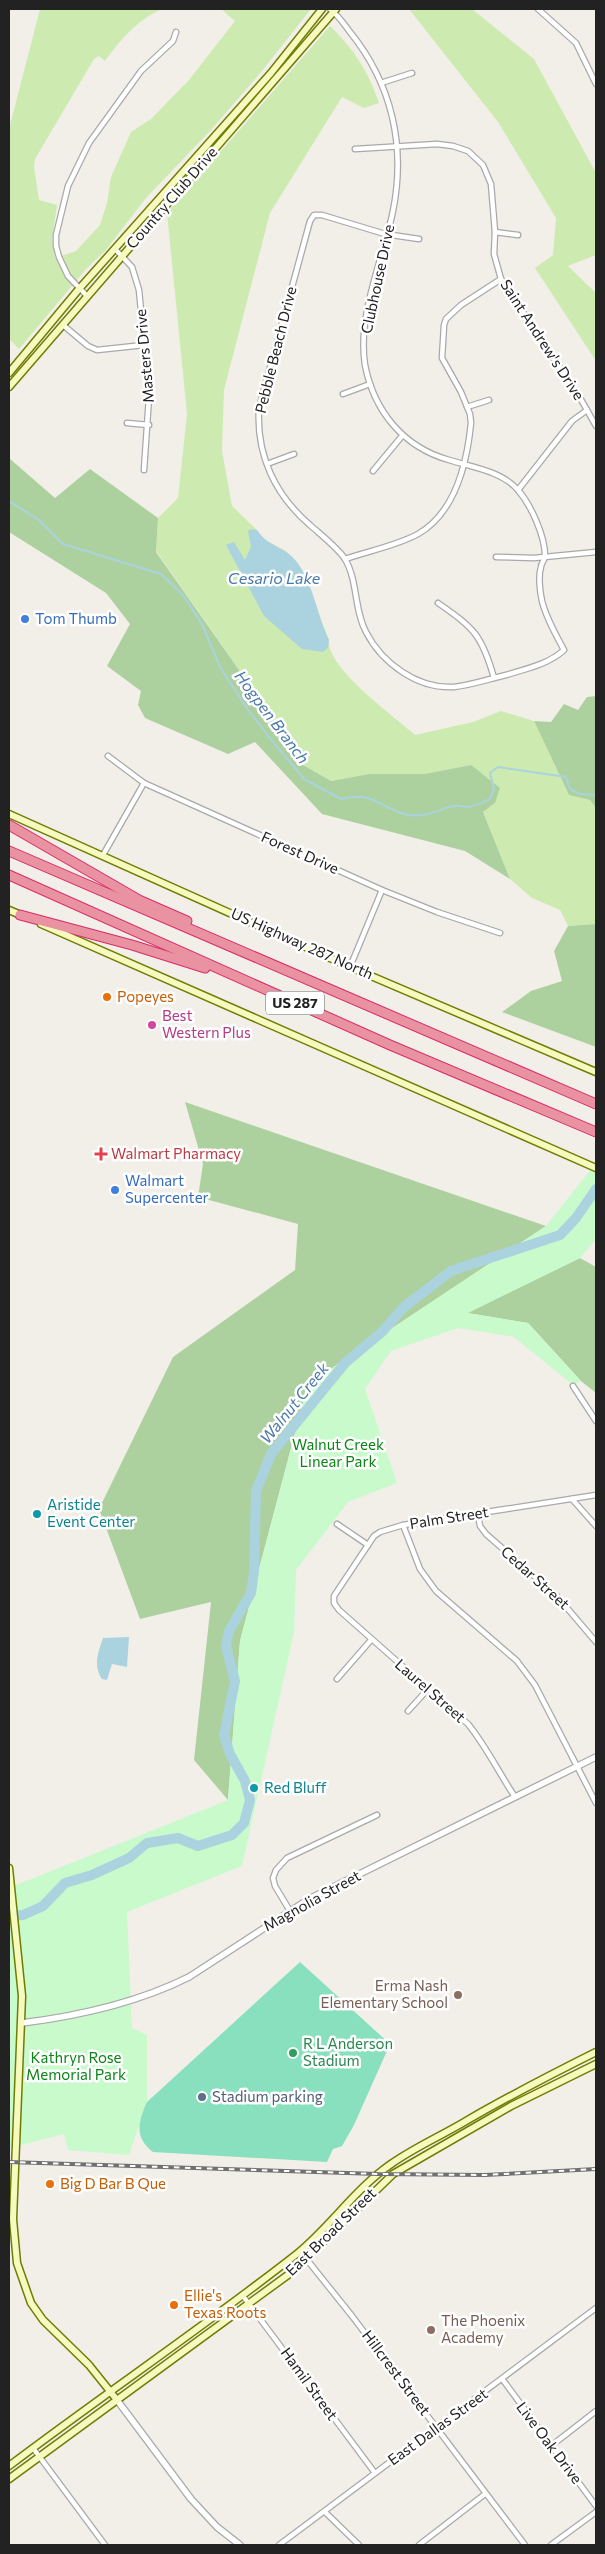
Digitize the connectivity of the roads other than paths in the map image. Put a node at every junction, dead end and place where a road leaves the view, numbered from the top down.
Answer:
1 (322, 9) edge
2 (538, 9) edge
3 (333, 10) edge
4 (176, 32) dead end
5 (412, 73) dead end
6 (381, 83) junction
7 (596, 84) edge
8 (398, 146) junction
9 (355, 149) dead end
10 (495, 232) junction
11 (386, 234) junction
12 (518, 235) dead end
13 (419, 239) dead end
14 (115, 250) junction
15 (122, 256) junction
16 (501, 279) junction
17 (79, 289) junction
18 (87, 296) junction
19 (63, 325) junction
20 (144, 346) junction
21 (9, 373) edge
22 (370, 384) junction
23 (9, 387) edge
24 (343, 394) dead end
25 (489, 400) dead end
26 (467, 407) junction
27 (587, 410) junction
28 (127, 423) dead end
29 (149, 425) junction
30 (596, 426) edge
31 (402, 436) junction
32 (294, 454) dead end
33 (463, 463) junction
34 (267, 464) junction
35 (144, 470) dead end
36 (373, 471) dead end
37 (518, 490) junction
38 (596, 552) edge
39 (496, 557) dead end
40 (545, 557) junction
41 (345, 559) junction
42 (438, 603) dead end
43 (494, 678) junction
44 (108, 756) dead end
45 (144, 783) junction
46 (9, 814) edge
47 (9, 825) edge
48 (9, 851) edge
49 (103, 855) junction
50 (9, 875) edge
51 (382, 890) junction
52 (9, 910) edge
53 (20, 915) junction
54 (500, 933) dead end
55 (220, 942) junction
56 (350, 967) junction
57 (216, 968) junction
58 (596, 1072) edge
59 (596, 1104) edge
60 (596, 1132) edge
61 (596, 1168) edge
62 (573, 1386) dead end
63 (596, 1420) edge
64 (596, 1495) edge
65 (572, 1498) junction
66 (478, 1514) junction
67 (337, 1524) dead end
68 (403, 1525) junction
69 (596, 1526) edge
70 (368, 1545) junction
71 (334, 1596) joint
72 (371, 1640) junction
73 (596, 1642) edge
74 (337, 1679) dead end
75 (429, 1688) junction
76 (408, 1711) dead end
77 (596, 1757) edge
78 (578, 1766) junction
79 (515, 1797) junction
80 (596, 1803) edge
81 (377, 1815) dead end
82 (9, 1868) edge
83 (290, 1911) junction
84 (22, 2022) junction
85 (596, 2052) edge
86 (596, 2064) edge
87 (551, 2074) junction
88 (556, 2084) junction
89 (507, 2097) junction
90 (511, 2106) junction
91 (453, 2128) junction
92 (457, 2136) junction
93 (420, 2145) junction
94 (425, 2154) junction
95 (360, 2190) junction
96 (369, 2196) junction
97 (300, 2251) junction
98 (307, 2259) junction
99 (243, 2296) junction
100 (249, 2303) junction
101 (596, 2308) edge
102 (185, 2337) junction
103 (190, 2345) junction
104 (503, 2380) junction
105 (110, 2390) junction
106 (117, 2400) junction
107 (596, 2411) edge
108 (437, 2426) junction
109 (551, 2446) junction
110 (33, 2448) junction
111 (39, 2456) junction
112 (9, 2466) edge
113 (375, 2473) junction
114 (9, 2479) edge
115 (485, 2494) junction
116 (596, 2506) edge
117 (325, 2512) junction
118 (596, 2512) edge
119 (105, 2545) edge
120 (240, 2545) edge
121 (279, 2545) edge
122 (359, 2545) edge
123 (419, 2545) edge
124 (525, 2545) edge
125 (551, 2545) edge

1 - 14 main road, Country Club Drive
2 - 7 street
3 - 6 street, Clubhouse Drive
3 - 15 main road, Country Club Drive
4 - 17 street
5 - 6 street
6 - 8 street, Clubhouse Drive
8 - 9 street, Saint Andrew's Drive
8 - 10 street, Saint Andrew's Drive
8 - 11 street, Clubhouse Drive
10 - 12 street
10 - 16 street, Saint Andrew's Drive
11 - 13 street, Pebble Beach Drive
11 - 22 street, Clubhouse Drive
11 - 34 street, Pebble Beach Drive
14 - 15 street, Masters Drive
14 - 17 main road, Country Club Drive
15 - 18 main road, Country Club Drive
15 - 20 street, Masters Drive
16 - 26 street
16 - 27 street, Saint Andrew's Drive
17 - 18 street
17 - 21 main road, Country Club Drive
18 - 19 main road, Country Club Drive
19 - 20 street
19 - 23 main road, Country Club Drive
20 - 29 street, Masters Drive
22 - 24 street
22 - 31 street, Clubhouse Drive
25 - 26 street
26 - 33 street
27 - 30 street, Saint Andrew's Drive
27 - 37 street
28 - 29 street
29 - 35 street, Masters Drive
31 - 33 street, Clubhouse Drive
31 - 36 street
32 - 34 street
33 - 37 street, Clubhouse Drive
33 - 41 street
34 - 41 street, Pebble Beach Drive
37 - 40 street, Clubhouse Drive
38 - 40 street
39 - 40 street
40 - 43 street, Clubhouse Drive
41 - 43 street
42 - 43 street
44 - 45 street, Forest Drive
45 - 49 street
45 - 51 street, Forest Drive
46 - 49 main road, US Highway 287 North
47 - 55 highway
48 - 55 highway, US 287
49 - 56 main road, US Highway 287 North
50 - 57 highway, US 287
51 - 54 street, Forest Drive
51 - 56 street
52 - 53 main road
53 - 57 highway
53 - 61 main road
55 - 59 highway, US 287
56 - 58 main road, US Highway 287 North
57 - 60 highway, US 287
62 - 63 street
64 - 65 street, Palm Street
65 - 66 street, Palm Street
65 - 69 street
66 - 68 street, Palm Street
66 - 73 street, Cedar Street
67 - 70 street
68 - 70 street, Palm Street
68 - 78 street
70 - 71 street, Palm Street
71 - 72 street, Laurel Street
72 - 74 street
72 - 75 street, Laurel Street
75 - 76 street
75 - 79 street, Laurel Street
77 - 78 street, Magnolia Street
78 - 79 street, Magnolia Street
78 - 80 street
79 - 83 street, Magnolia Street
81 - 83 street
82 - 84 main road
83 - 84 street, Magnolia Street
84 - 105 main road
85 - 87 main road, East Broad Street
86 - 88 main road, East Broad Street
87 - 88 main road
87 - 89 main road, East Broad Street
88 - 90 main road, East Broad Street
89 - 90 main road
89 - 91 main road, East Broad Street
90 - 92 main road, East Broad Street
91 - 92 main road
91 - 93 main road, East Broad Street
92 - 94 main road, East Broad Street
93 - 94 main road
93 - 95 main road, East Broad Street
94 - 96 main road, East Broad Street
95 - 96 main road
95 - 97 main road, East Broad Street
96 - 98 main road, East Broad Street
97 - 98 street, Hillcrest Street
97 - 99 main road, East Broad Street
98 - 100 main road, East Broad Street
98 - 108 street, Hillcrest Street
99 - 100 street, Hamil Street
99 - 102 main road, East Broad Street
100 - 103 main road, East Broad Street
100 - 113 street, Hamil Street
101 - 104 street, East Dallas Street
102 - 103 main road
102 - 105 main road, East Broad Street
103 - 106 main road, East Broad Street
104 - 108 street, East Dallas Street
104 - 109 street, Live Oak Drive
105 - 106 main road
105 - 110 main road, East Broad Street
106 - 111 main road, East Broad Street
106 - 120 street
107 - 109 street
108 - 113 street, East Dallas Street
108 - 115 street, Hillcrest Street
109 - 116 street, Live Oak Drive
110 - 111 street
110 - 112 main road, East Broad Street
111 - 114 main road, East Broad Street
111 - 119 street
113 - 117 street, East Dallas Street
115 - 123 street
115 - 124 street, Hillcrest Street
117 - 121 street, East Dallas Street
117 - 122 street
118 - 125 street

